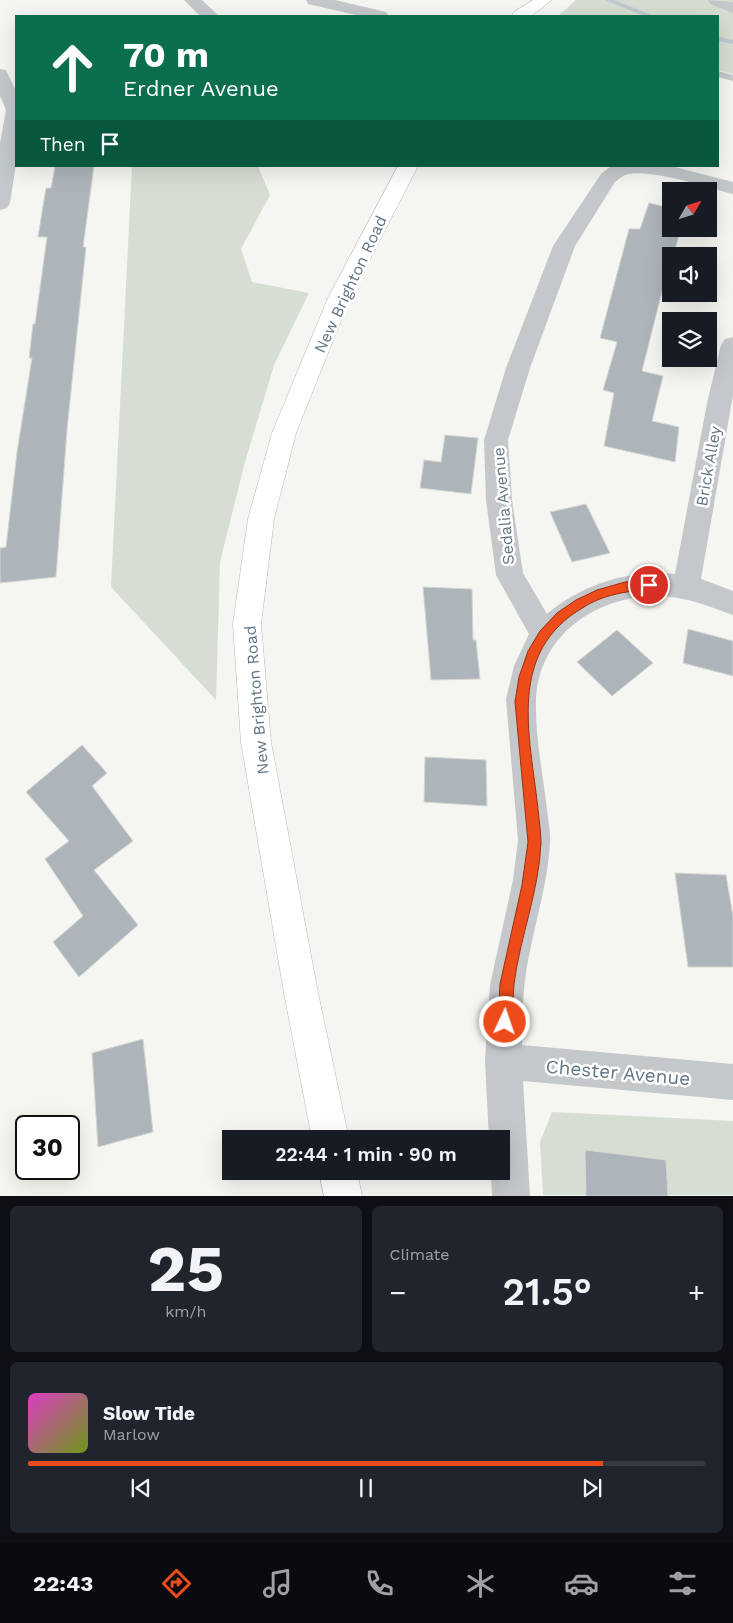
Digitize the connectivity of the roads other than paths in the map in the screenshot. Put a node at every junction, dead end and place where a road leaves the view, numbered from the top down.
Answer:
1 (192, 0) edge
2 (314, 0) edge
3 (544, 0) edge
4 (716, 0) edge
5 (338, 3) edge
6 (733, 8) edge
7 (209, 15) edge
8 (377, 15) edge
9 (522, 15) edge
10 (0, 74) edge
11 (719, 74) edge
12 (733, 78) edge
13 (10, 111) edge
14 (407, 167) edge
15 (733, 188) edge
16 (0, 203) edge
17 (733, 345) edge
18 (686, 587) junction
19 (733, 602) edge
20 (544, 634) junction
21 (503, 1061) junction
22 (733, 1082) edge
23 (329, 1130) edge
24 (340, 1180) edge
25 (343, 1196) edge
26 (511, 1196) edge

1 - 7 street
2 - 5 street
3 - 9 street
4 - 6 street
5 - 8 street
10 - 13 street
11 - 12 lane
13 - 16 street
14 - 23 street, New Brighton Road
15 - 20 street, Sedalia Avenue
17 - 18 street, Brick Alley
18 - 19 street
18 - 20 street
20 - 21 street
21 - 22 street, Chester Avenue
21 - 26 street
24 - 25 street

